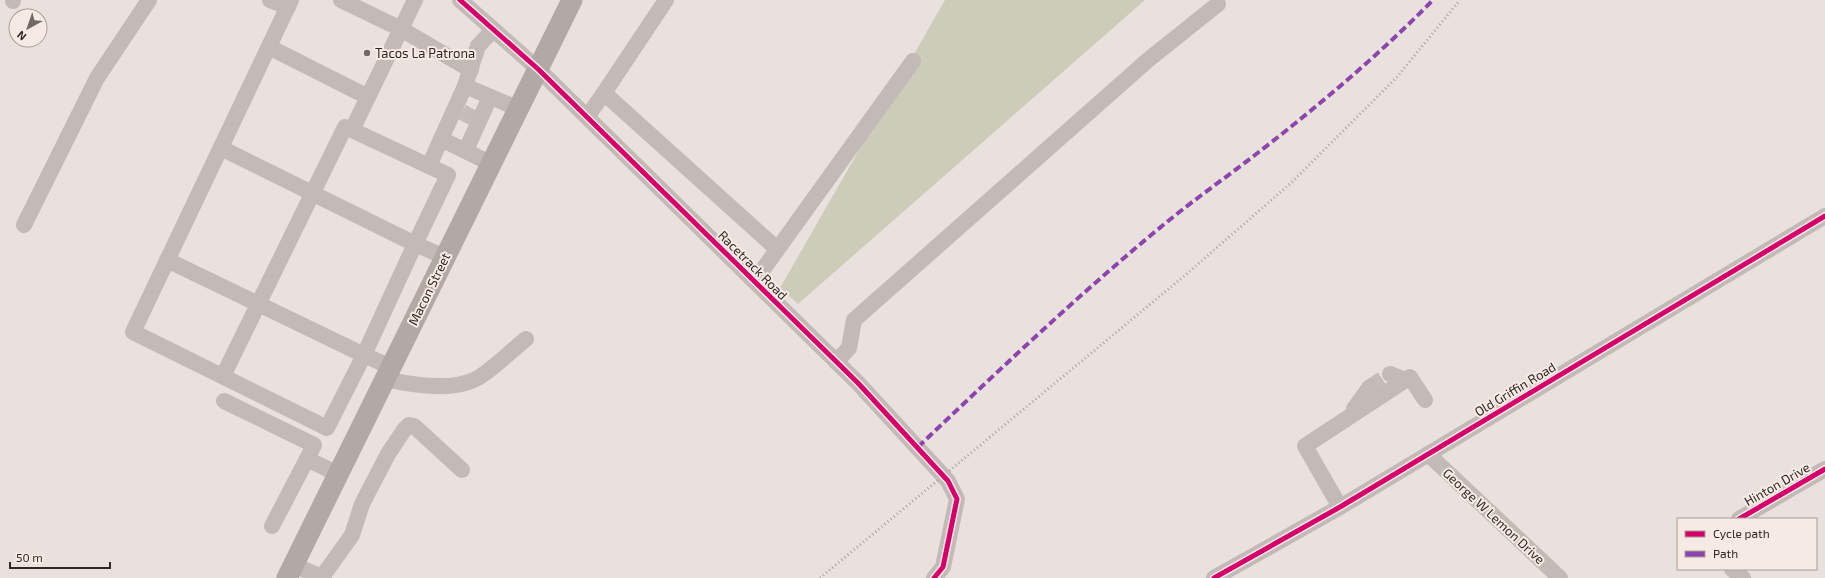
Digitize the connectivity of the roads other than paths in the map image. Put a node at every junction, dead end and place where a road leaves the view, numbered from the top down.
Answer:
1 (149, 0) edge
2 (270, 0) edge
3 (341, 0) edge
4 (415, 0) edge
5 (460, 0) edge
6 (572, 0) edge
7 (666, 0) edge
8 (290, 3) edge
9 (1218, 4) dead end
10 (401, 29) junction
11 (493, 30) junction
12 (269, 47) junction
13 (913, 61) dead end
14 (538, 69) junction
15 (471, 70) junction
16 (465, 86) junction
17 (604, 93) junction
18 (368, 97) junction
19 (490, 97) junction
20 (519, 109) junction
21 (468, 115) junction
22 (587, 117) junction
23 (352, 130) junction
24 (441, 139) junction
25 (220, 148) junction
26 (466, 150) junction
27 (492, 164) junction
28 (429, 166) junction
29 (312, 194) junction
30 (1825, 216) edge
31 (24, 225) dead end
32 (415, 244) junction
33 (777, 249) junction
34 (445, 257) junction
35 (167, 260) junction
36 (752, 280) junction
37 (259, 304) junction
38 (526, 339) dead end
39 (364, 355) junction
40 (836, 362) junction
41 (388, 373) junction
42 (1390, 374) dead end
43 (223, 376) junction
44 (1408, 379) junction
45 (1369, 388) tunnel mouth
46 (224, 400) dead end
47 (1425, 400) dead end
48 (1348, 417) junction
49 (1428, 454) junction
50 (307, 459) junction
51 (1825, 469) edge
52 (462, 470) dead end
53 (338, 474) junction
54 (1340, 507) junction
55 (1741, 518) edge
56 (272, 526) dead end
57 (290, 571) edge
58 (323, 577) edge
59 (934, 578) edge
60 (1214, 578) edge
61 (1560, 578) edge

1 - 31 street
2 - 8 street
3 - 10 street
4 - 10 street
5 - 11 street, Racetrack Road
6 - 14 main road, Macon Street
7 - 17 street
8 - 12 street
9 - 40 street
10 - 15 street
10 - 18 street
11 - 14 street, Racetrack Road
11 - 15 street
12 - 18 street
12 - 25 street
13 - 33 street
14 - 20 main road, Macon Street
14 - 22 street, Racetrack Road
15 - 16 street
16 - 19 street
16 - 21 street
17 - 22 street
17 - 33 street
18 - 23 street
19 - 20 street
19 - 21 street
20 - 27 main road, Macon Street
21 - 24 street
21 - 26 street
22 - 36 street, Racetrack Road
23 - 28 street
23 - 29 street
24 - 26 street
24 - 28 street
25 - 29 street
25 - 35 street
26 - 27 street
27 - 34 main road, Macon Street
28 - 32 street
29 - 32 street
29 - 37 street
30 - 49 street, Old Griffin Road
32 - 34 street
32 - 39 street
33 - 36 street
34 - 41 main road, Macon Street
35 - 37 street
35 - 43 street
36 - 40 street, Racetrack Road
37 - 39 street
37 - 43 street
38 - 41 street
39 - 41 street
39 - 43 street
40 - 59 street, Racetrack Road
41 - 53 main road, Macon Street
42 - 44 street
44 - 47 street
44 - 48 street
45 - 48 street
46 - 50 street
48 - 54 street
49 - 54 street, Old Griffin Road
49 - 61 street, George W Lemon Drive
50 - 53 street
50 - 56 street
51 - 55 street, Hinton Drive
52 - 58 street
53 - 57 main road, Macon Street
54 - 60 street, Old Griffin Road
57 - 58 street

